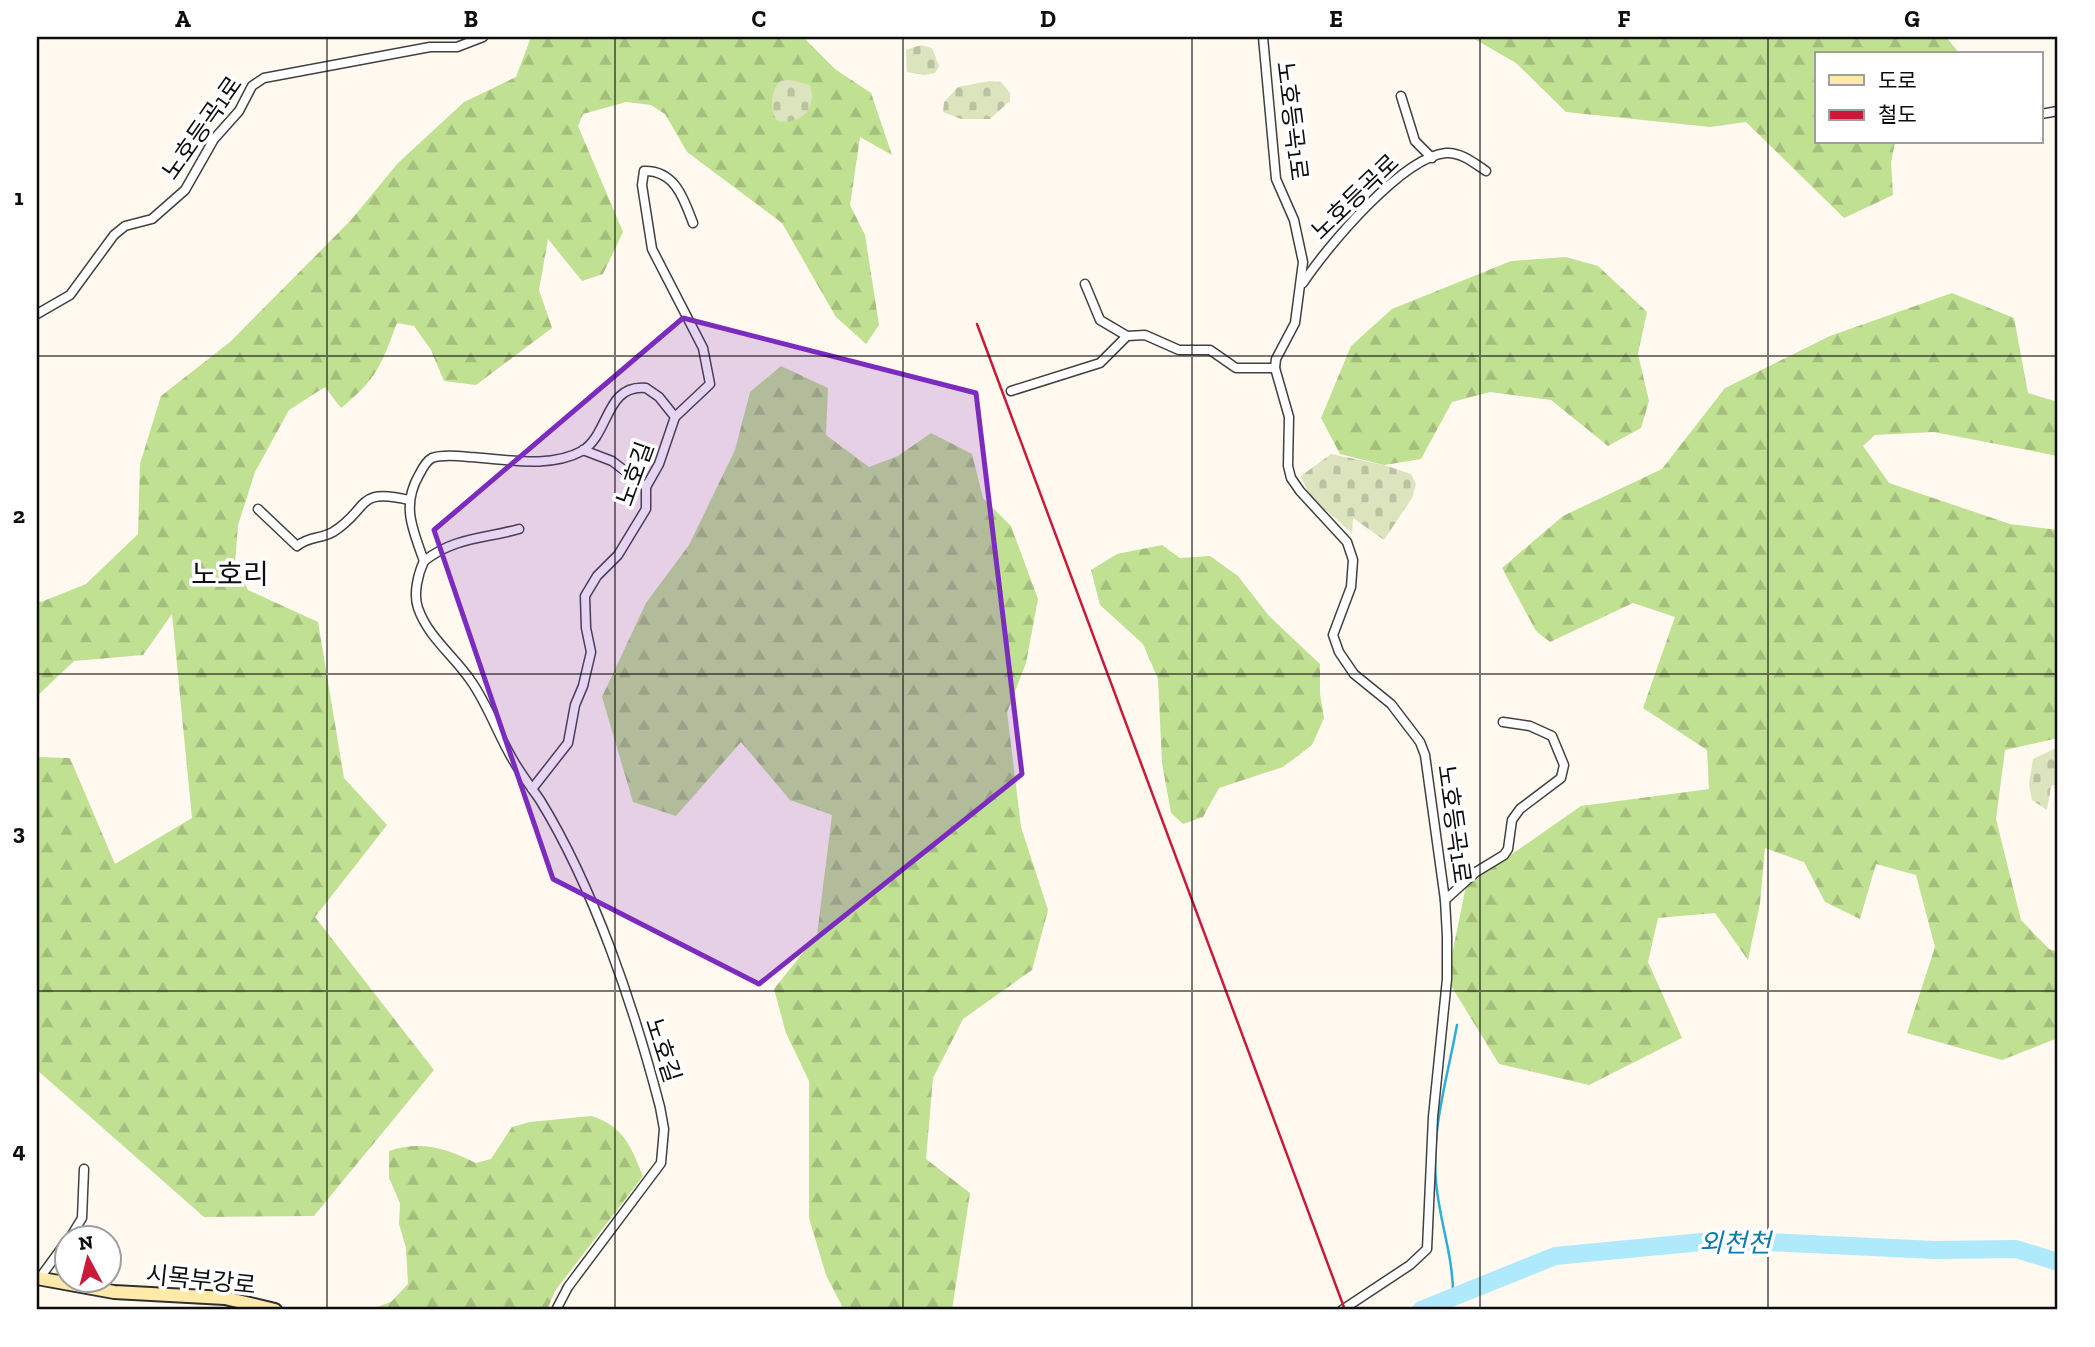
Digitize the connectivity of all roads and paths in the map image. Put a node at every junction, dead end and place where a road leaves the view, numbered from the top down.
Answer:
1 (482, 37) edge
2 (1263, 37) edge
3 (1401, 96) dead end
4 (1432, 158) junction
5 (1486, 171) dead end
6 (693, 223) dead end
7 (1085, 284) dead end
8 (1301, 286) junction
9 (37, 314) edge
10 (1127, 336) junction
11 (1275, 368) junction
12 (1010, 391) dead end
13 (675, 417) junction
14 (583, 450) junction
15 (646, 487) junction
16 (409, 500) junction
17 (258, 509) dead end
18 (519, 528) dead end
19 (424, 561) junction
20 (1503, 722) dead end
21 (532, 789) junction
22 (1446, 900) junction
23 (84, 1169) dead end
24 (78, 1224) edge
25 (52, 1260) edge
26 (38, 1278) edge
27 (275, 1310) edge
28 (556, 1310) edge
29 (1342, 1310) edge

1 - 9 street, 노호등곡1로
2 - 8 street, 노호등곡1로
3 - 4 street
4 - 5 street, 노호등곡로
4 - 8 street, 노호등곡로
6 - 13 street
7 - 10 street
8 - 11 street, 노호등곡1로
10 - 11 street
10 - 12 street
11 - 22 street, 노호등곡1로
13 - 14 street, 노호길
13 - 15 street, 노호길
14 - 15 street
14 - 16 street
15 - 21 street, 노호길
16 - 17 street
16 - 19 street
18 - 19 street
19 - 21 street, 노호길
20 - 22 street
21 - 28 street, 노호길
22 - 29 street, 노호등곡1로
23 - 24 street, 시목부강로
25 - 26 street, 시목부강로
26 - 27 main road, 시목부강로

